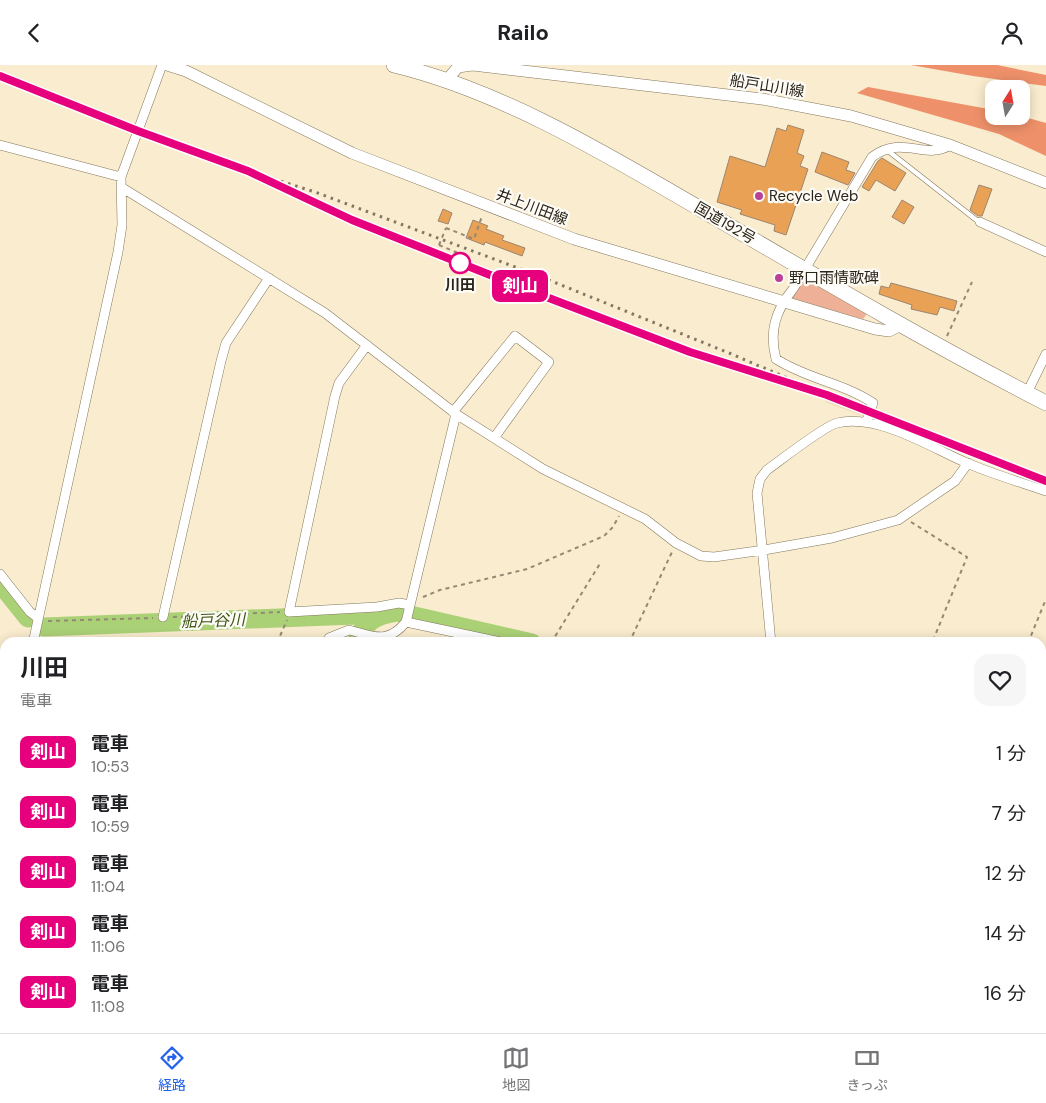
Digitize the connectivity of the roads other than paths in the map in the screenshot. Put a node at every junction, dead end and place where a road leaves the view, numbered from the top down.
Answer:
1 (162, 65) edge
2 (167, 65) edge
3 (394, 65) edge
4 (472, 65) edge
5 (446, 81) junction
6 (0, 145) edge
7 (950, 145) junction
8 (884, 148) junction
9 (120, 177) junction
10 (1046, 183) edge
11 (120, 187) junction
12 (980, 222) joint
13 (1046, 251) edge
14 (804, 269) junction
15 (269, 278) junction
16 (782, 302) junction
17 (901, 325) junction
18 (367, 345) junction
19 (1046, 354) edge
20 (1027, 393) junction
21 (1046, 403) edge
22 (454, 413) junction
23 (867, 421) junction
24 (494, 438) junction
25 (968, 463) junction
26 (1046, 491) edge
27 (764, 551) junction
28 (0, 574) edge
29 (408, 614) junction
30 (163, 617) dead end
31 (38, 618) junction
32 (34, 637) edge
33 (332, 637) edge
34 (377, 637) edge
35 (385, 637) edge
36 (468, 637) edge
37 (771, 637) edge

1 - 9 street
2 - 16 main road, 井上川田線
3 - 5 highway, 国道192号
4 - 5 main road, 船戸山川線
4 - 7 main road, 船戸山川線
5 - 14 highway, 国道192号
6 - 9 street
7 - 8 street
7 - 10 main road, 船戸山川線
8 - 12 lane
8 - 14 street
9 - 11 street
11 - 15 street
11 - 31 street
12 - 13 street
14 - 16 street
14 - 17 highway, 国道192号
15 - 18 street
15 - 30 street
16 - 17 main road, 井上川田線
16 - 23 street
17 - 20 highway, 国道192号
18 - 22 street
18 - 29 street
19 - 20 street
20 - 21 highway, 国道192号
22 - 24 street
22 - 24 street
22 - 29 street
23 - 25 street
23 - 27 street
24 - 27 street
25 - 26 street
25 - 27 street
27 - 37 street
28 - 31 street
29 - 35 street
29 - 36 street
31 - 32 street
33 - 34 street

